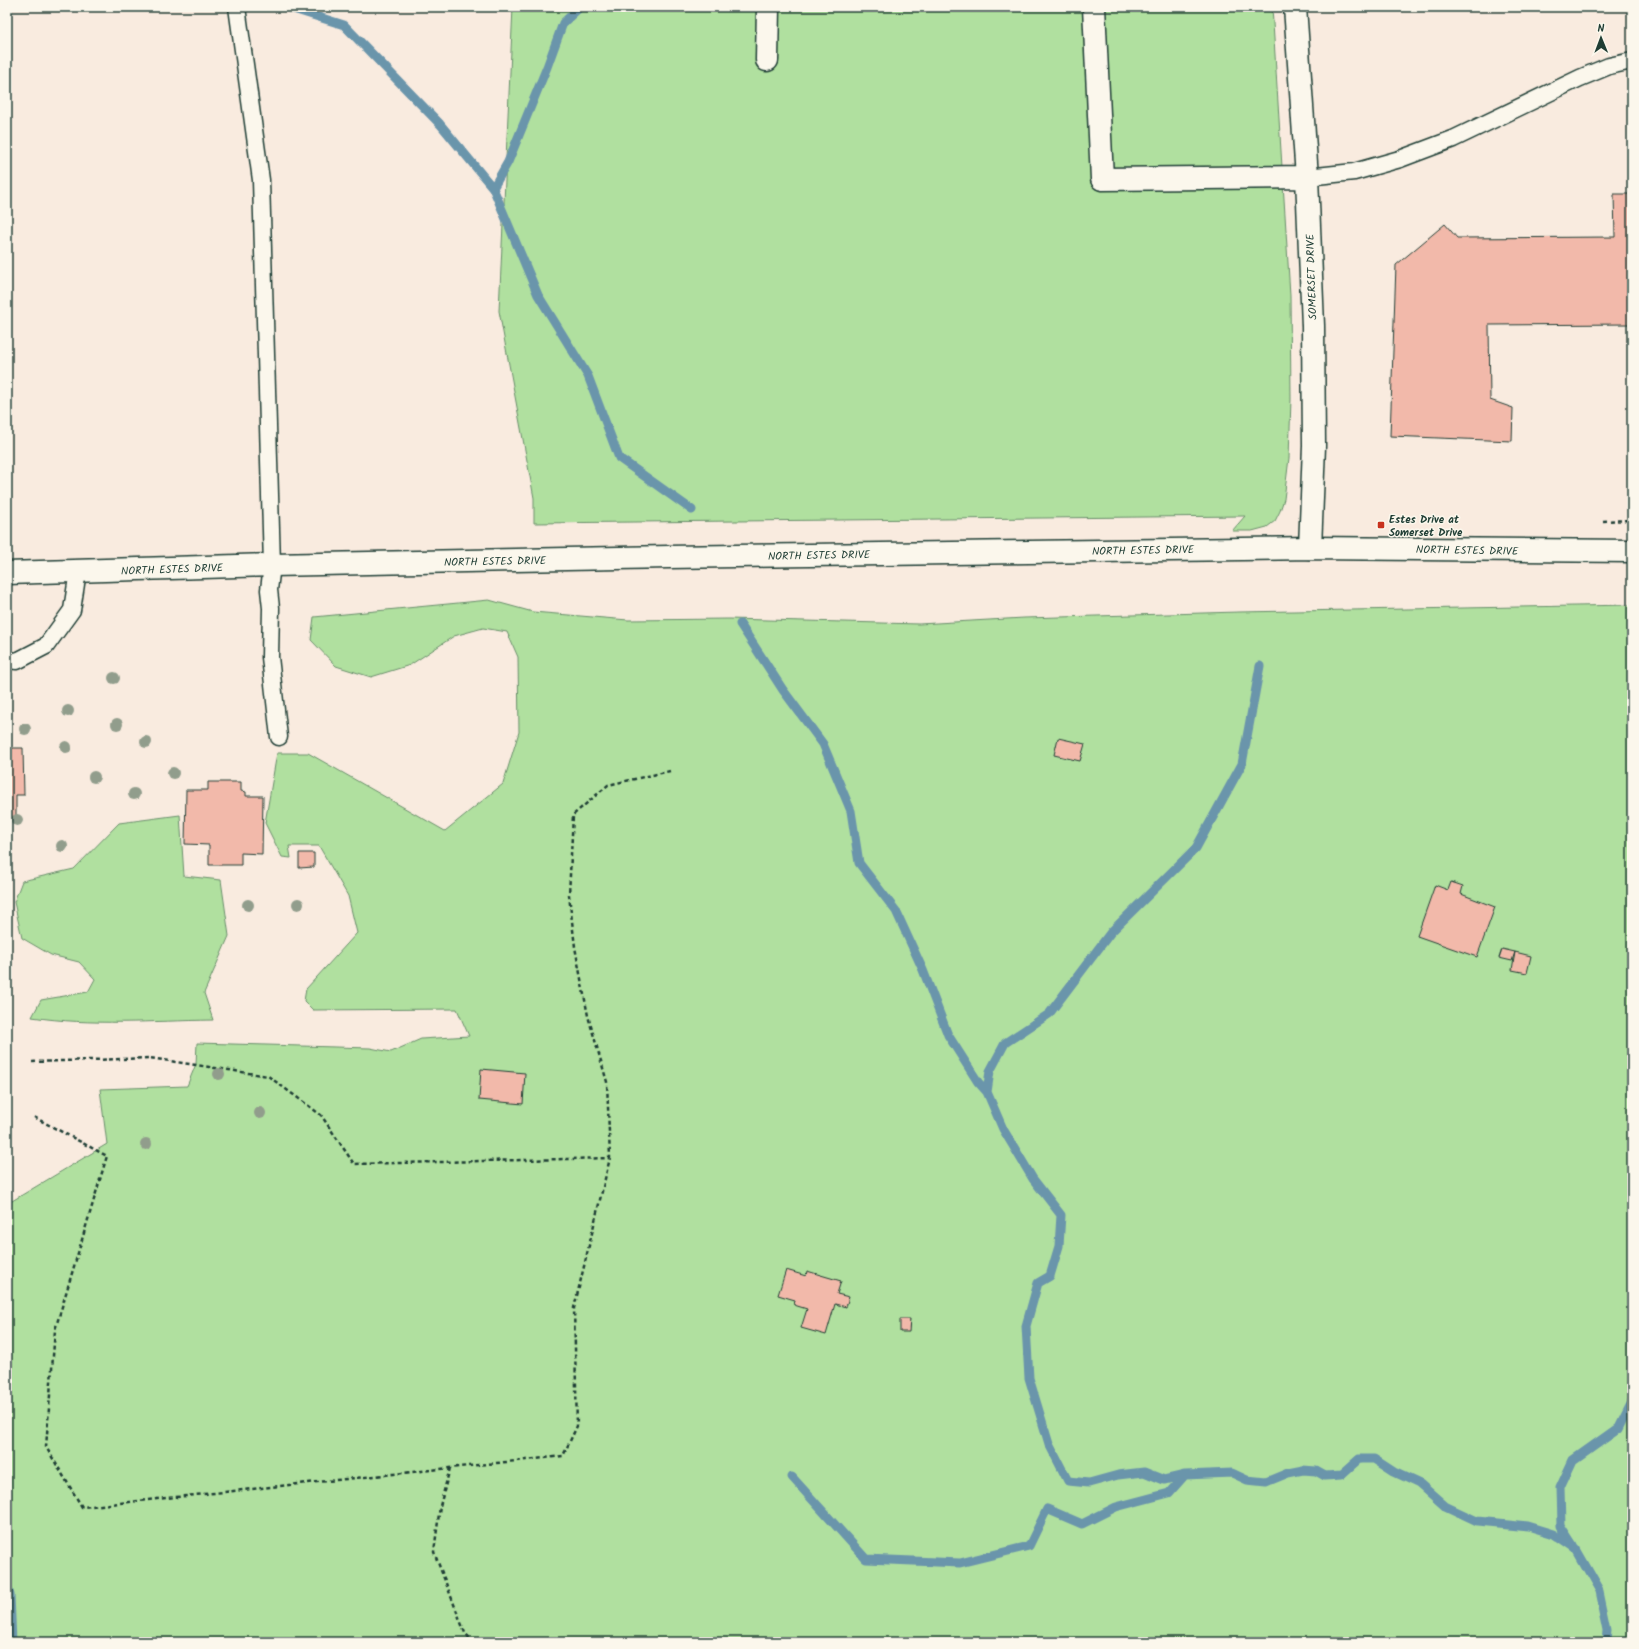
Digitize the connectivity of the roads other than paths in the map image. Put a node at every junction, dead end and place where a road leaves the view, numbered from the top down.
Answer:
1 (237, 7) edge
2 (768, 7) edge
3 (1094, 7) edge
4 (1295, 7) edge
5 (767, 60) dead end
6 (1632, 61) edge
7 (1307, 177) junction
8 (1310, 548) junction
9 (1632, 551) edge
10 (272, 565) junction
11 (78, 571) junction
12 (7, 573) edge
13 (7, 660) edge
14 (279, 737) dead end

1 - 10 lane
2 - 5 main road
3 - 7 main road
4 - 7 main road, SOMERSET DRIVE
6 - 7 lane
7 - 8 main road, SOMERSET DRIVE
8 - 9 main road, NORTH ESTES DRIVE
8 - 10 main road, NORTH ESTES DRIVE
10 - 11 main road, NORTH ESTES DRIVE
10 - 14 lane
11 - 12 main road, NORTH ESTES DRIVE
11 - 13 lane

